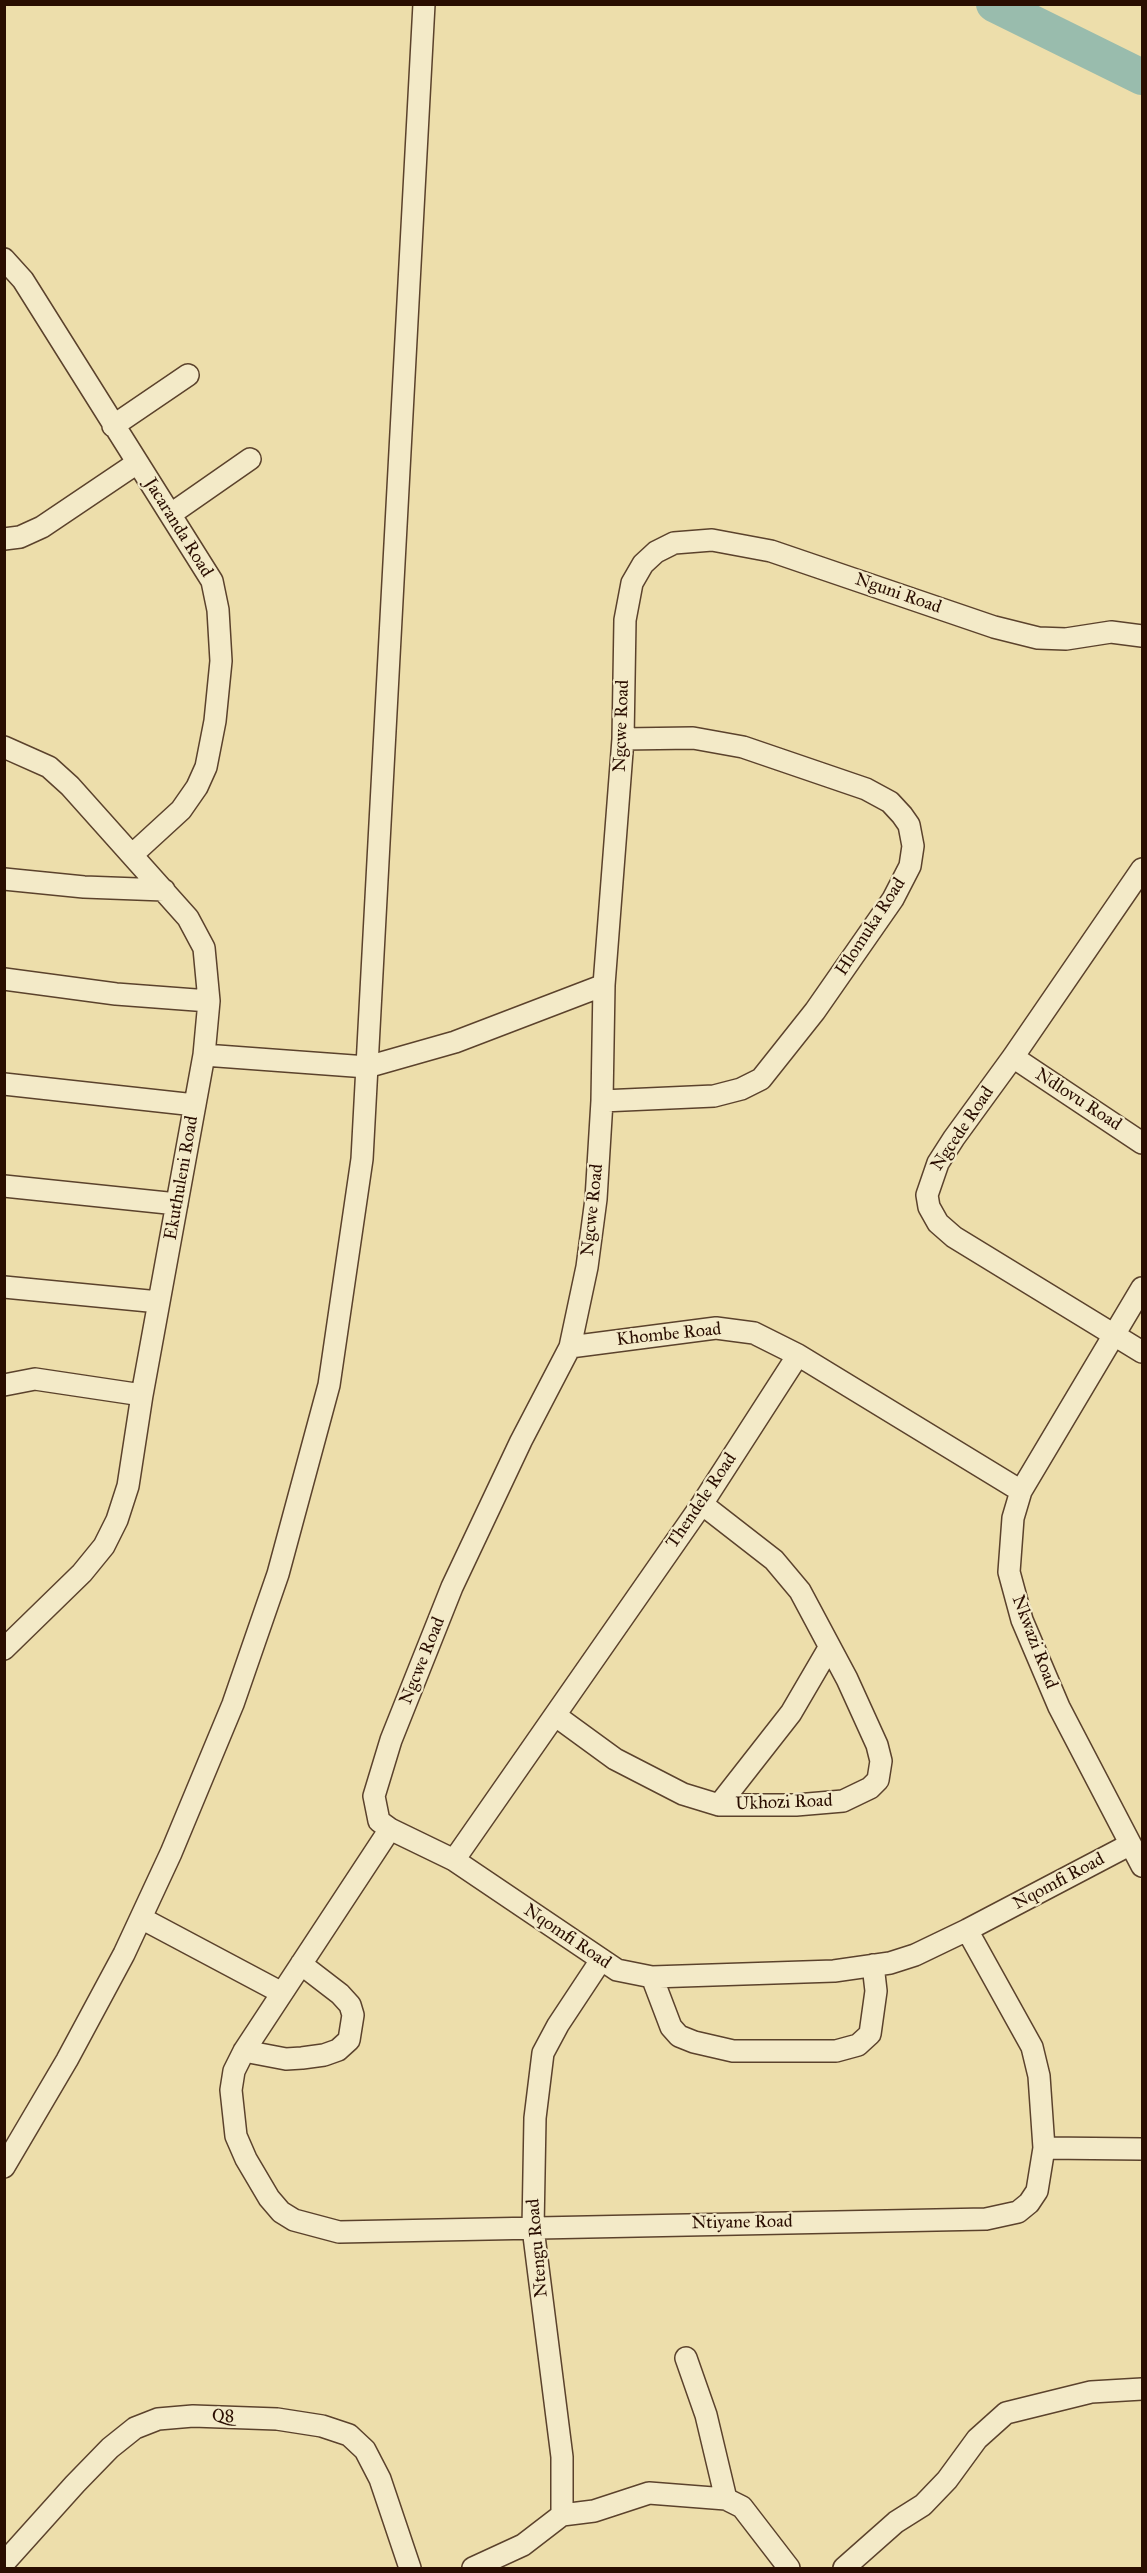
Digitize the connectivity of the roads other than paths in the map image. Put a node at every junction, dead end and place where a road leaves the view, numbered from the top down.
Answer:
1 (424, 4) edge
2 (4, 259) edge
3 (188, 375) dead end
4 (113, 426) junction
5 (250, 459) dead end
6 (137, 463) junction
7 (171, 514) junction
8 (4, 539) edge
9 (656, 552) joint
10 (1143, 636) edge
11 (623, 739) junction
12 (4, 747) edge
13 (133, 854) junction
14 (1143, 869) edge
15 (4, 879) edge
16 (164, 890) junction
17 (4, 979) edge
18 (604, 985) junction
19 (209, 1001) junction
20 (204, 1055) junction
21 (1013, 1057) junction
22 (367, 1067) junction
23 (4, 1084) edge
24 (602, 1101) junction
25 (195, 1105) junction
26 (1143, 1143) edge
27 (4, 1186) edge
28 (177, 1204) junction
29 (4, 1287) edge
30 (1143, 1288) edge
31 (159, 1302) junction
32 (1115, 1335) junction
33 (570, 1347) junction
34 (1143, 1352) edge
35 (798, 1355) junction
36 (4, 1385) edge
37 (142, 1395) junction
38 (1021, 1491) junction
39 (702, 1504) junction
40 (829, 1647) junction
41 (4, 1649) edge
42 (556, 1716) junction
43 (719, 1804) junction
44 (390, 1829) junction
45 (1130, 1845) junction
46 (454, 1860) junction
47 (1143, 1866) edge
48 (141, 1918) junction
49 (967, 1930) junction
50 (601, 1960) junction
51 (301, 1964) junction
52 (873, 1965) junction
53 (652, 1977) junction
54 (282, 1994) junction
55 (244, 2051) junction
56 (1044, 2148) junction
57 (1143, 2149) edge
58 (4, 2167) edge
59 (533, 2228) junction
60 (686, 2358) dead end
61 (1143, 2389) edge
62 (726, 2499) junction
63 (562, 2515) junction
64 (4, 2563) edge
65 (410, 2568) edge
66 (473, 2568) edge
67 (789, 2568) edge
68 (844, 2568) edge

1 - 22 street
2 - 4 street, Jacaranda Road
3 - 4 street
4 - 6 street, Jacaranda Road
5 - 7 street
6 - 7 street, Jacaranda Road
6 - 8 street, Jacaranda Road
7 - 13 street, Jacaranda Road
9 - 10 street, Nguni Road
9 - 11 street, Ngcwe Road
11 - 18 street, Ngcwe Road
11 - 24 street, Hlomuka Road
12 - 13 street, Ekuthuleni Road
13 - 16 street, Ekuthuleni Road
14 - 21 street, Ngcede Road
15 - 16 street
16 - 19 street, Ekuthuleni Road
17 - 19 street
18 - 22 street
18 - 24 street, Ngcwe Road
19 - 20 street, Ekuthuleni Road
20 - 22 street
20 - 25 street, Ekuthuleni Road
21 - 26 street, Ndlovu Road
21 - 32 street, Ngcede Road
22 - 48 street
23 - 25 street
24 - 33 street, Ngcwe Road
25 - 28 street, Ekuthuleni Road
27 - 28 street
28 - 31 street, Ekuthuleni Road
29 - 31 street
30 - 32 street, Nkwazi Road
31 - 37 street, Ekuthuleni Road
32 - 34 street
32 - 38 street, Nkwazi Road
33 - 35 street, Khombe Road
33 - 44 street, Ngcwe Road
35 - 38 street
35 - 39 street, Thendele Road
36 - 37 street
37 - 41 street, Ekuthuleni Road
38 - 45 street, Nkwazi Road
39 - 40 street, Ukhozi Road
39 - 42 street, Thendele Road
40 - 43 street, Ukhozi Road
40 - 43 street, Ukhozi Road
42 - 43 street, Ukhozi Road
42 - 46 street, Thendele Road
44 - 46 street, Nqomfi Road
44 - 51 street
45 - 47 street, Nkwazi Road
45 - 49 street, Nqomfi Road
46 - 50 street, Nqomfi Road
48 - 54 street
48 - 58 street
49 - 52 street, Nqomfi Road
49 - 56 street, Ntiyane Road
50 - 53 street, Nqomfi Road
50 - 59 street, Ntengu Road
51 - 54 street
51 - 55 street
52 - 53 street, Nqomfi Road
52 - 53 street
54 - 55 street
55 - 59 street, Ntiyane Road
56 - 57 street
56 - 59 street, Ntiyane Road
59 - 63 street, Ntengu Road
60 - 62 street
61 - 68 street
62 - 63 street
62 - 67 street
63 - 66 street
64 - 65 street, Q8

